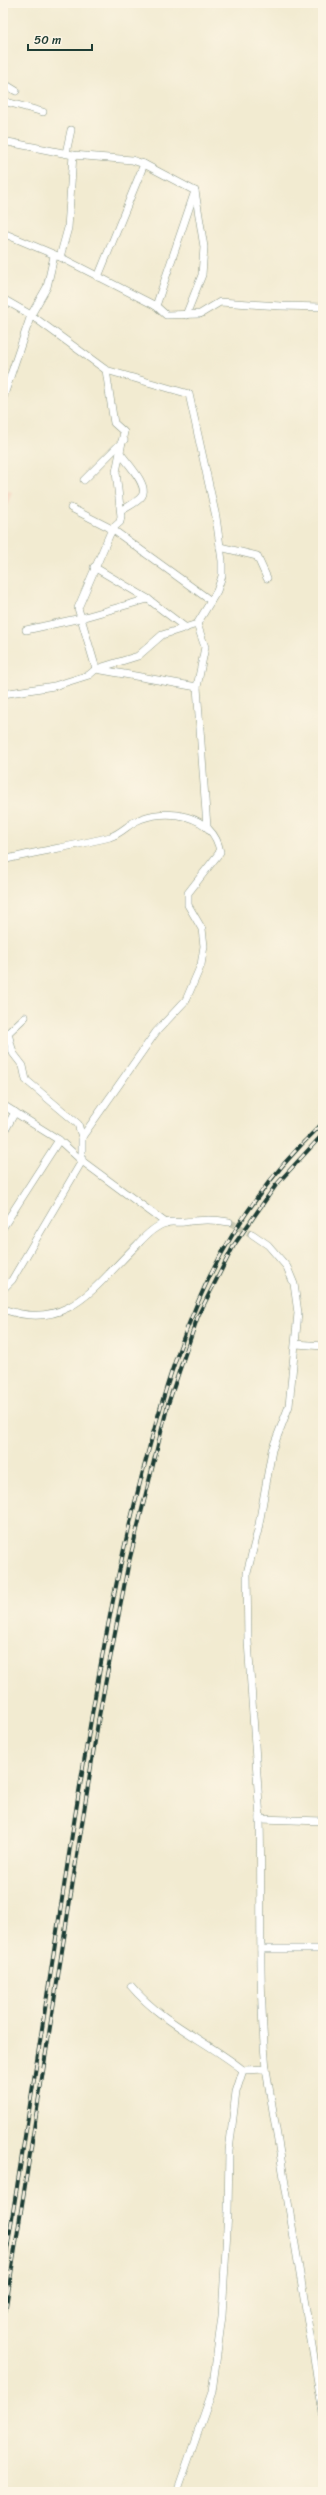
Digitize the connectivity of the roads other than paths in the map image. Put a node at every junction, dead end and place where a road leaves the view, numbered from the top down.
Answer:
1 (3, 83) edge
2 (16, 91) dead end
3 (3, 101) edge
4 (43, 112) dead end
5 (71, 130) dead end
6 (3, 141) edge
7 (69, 154) junction
8 (144, 164) junction
9 (195, 190) junction
10 (3, 233) edge
11 (57, 256) junction
12 (98, 277) junction
13 (3, 300) edge
14 (156, 306) junction
15 (323, 306) edge
16 (31, 315) junction
17 (186, 315) junction
18 (106, 370) junction
19 (3, 398) edge
20 (124, 440) junction
21 (120, 454) junction
22 (84, 480) dead end
23 (71, 508) dead end
24 (121, 511) junction
25 (112, 529) junction
26 (220, 547) junction
27 (94, 568) junction
28 (268, 578) dead end
29 (148, 600) junction
30 (211, 601) junction
31 (81, 618) junction
32 (197, 624) junction
33 (186, 628) junction
34 (26, 630) dead end
35 (96, 669) junction
36 (197, 687) junction
37 (3, 694) edge
38 (207, 827) junction
39 (3, 860) edge
40 (25, 1017) dead end
41 (3, 1106) edge
42 (15, 1112) junction
43 (3, 1134) edge
44 (82, 1137) junction
45 (59, 1140) junction
46 (82, 1161) junction
47 (229, 1222) tunnel mouth
48 (166, 1223) junction
49 (3, 1227) edge
50 (252, 1234) tunnel mouth
51 (3, 1289) edge
52 (3, 1309) edge
53 (296, 1344) junction
54 (323, 1346) edge
55 (260, 1819) junction
56 (323, 1821) edge
57 (261, 1949) junction
58 (323, 1949) edge
59 (130, 1986) dead end
60 (266, 2069) junction
61 (243, 2070) junction
62 (323, 2413) edge
63 (177, 2492) edge

1 - 2 street
3 - 4 street
5 - 7 street
6 - 7 street
7 - 8 street
7 - 11 street
8 - 9 street
8 - 12 street
9 - 14 street
9 - 17 street
10 - 11 street
11 - 12 street
11 - 16 street
12 - 14 street
13 - 16 street
14 - 17 street
15 - 17 street
16 - 18 street
16 - 19 street
18 - 20 street
18 - 26 street
20 - 21 street
20 - 22 street
21 - 24 street
21 - 24 street
23 - 25 street
24 - 25 street
25 - 27 street
25 - 30 street
26 - 28 street
26 - 30 street
27 - 29 street
27 - 31 street
29 - 31 street
29 - 33 street
30 - 32 street
31 - 34 street
31 - 35 street
32 - 33 street
32 - 36 street
33 - 35 street
35 - 36 street
35 - 37 street
36 - 38 street
38 - 39 street
38 - 44 street
40 - 44 street
41 - 42 street
42 - 43 street
42 - 45 street
44 - 46 street
45 - 46 street
45 - 49 street
46 - 48 street
46 - 51 street
47 - 48 street
48 - 52 street
50 - 53 street
53 - 54 street
53 - 55 street
55 - 56 street
55 - 57 street
57 - 58 street
57 - 60 street
59 - 61 street
60 - 61 street
60 - 62 street
61 - 63 street

